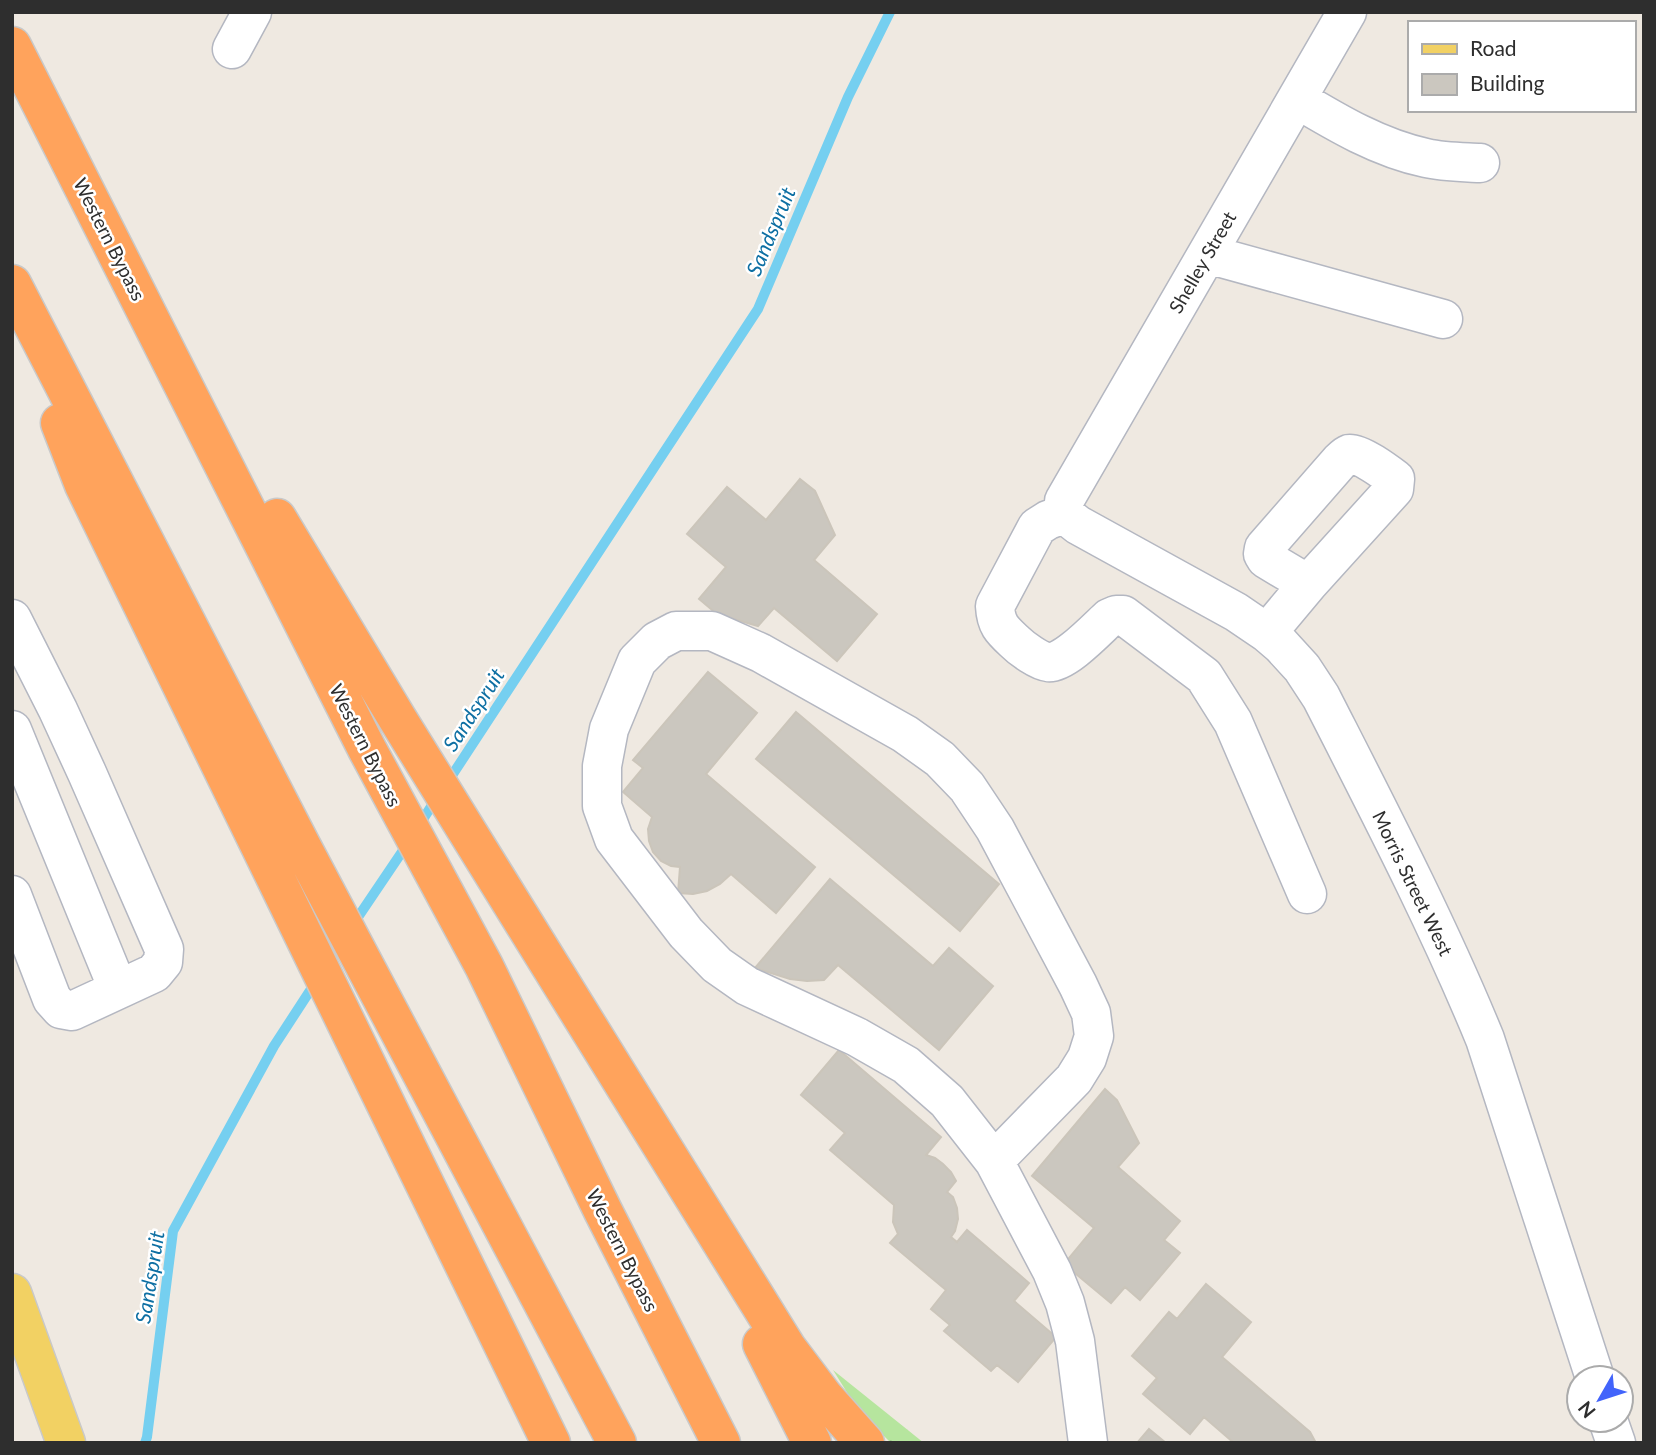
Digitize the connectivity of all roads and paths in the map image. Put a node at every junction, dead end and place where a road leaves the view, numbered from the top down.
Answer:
1 (252, 12) edge
2 (1347, 12) edge
3 (12, 46) edge
4 (232, 49) dead end
5 (1297, 99) junction
6 (1480, 163) dead end
7 (1207, 254) junction
8 (119, 255) junction
9 (13, 284) edge
10 (1443, 319) dead end
11 (1064, 514) junction
12 (1308, 584) dead end
13 (12, 619) edge
14 (1267, 633) junction
15 (24, 673) edge
16 (12, 730) edge
17 (1307, 894) dead end
18 (12, 895) edge
19 (118, 989) junction
20 (664, 1148) junction
21 (994, 1161) junction
22 (12, 1293) edge
23 (1590, 1364) edge
24 (66, 1443) edge
25 (551, 1443) edge
26 (617, 1443) edge
27 (721, 1443) edge
28 (812, 1443) edge
29 (865, 1443) edge
30 (1087, 1443) edge

1 - 4 street
2 - 5 street, Shelley Street
3 - 8 highway, Western Bypass
5 - 6 street
5 - 7 street, Shelley Street
7 - 10 street
7 - 11 street, Shelley Street
8 - 20 highway
8 - 27 highway, Western Bypass
9 - 25 highway
9 - 26 highway
11 - 14 street, Morris Street West
11 - 17 street
12 - 14 street
13 - 15 street
14 - 23 street, Morris Street West
15 - 19 street
16 - 19 street
18 - 19 street
20 - 28 highway
20 - 29 highway
21 - 21 street
21 - 30 street
22 - 24 main road

